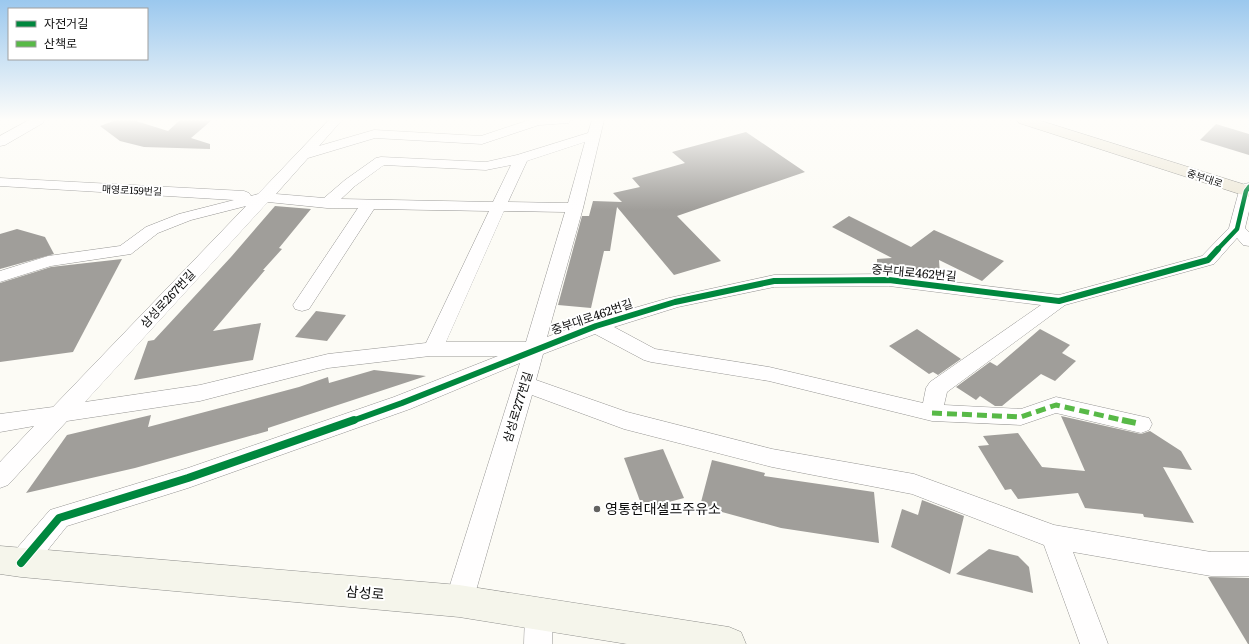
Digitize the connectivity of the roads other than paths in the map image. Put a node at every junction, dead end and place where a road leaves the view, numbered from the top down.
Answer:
1 (308, 150) edge
2 (321, 150) edge
3 (541, 150) edge
4 (590, 150) edge
5 (1124, 150) edge
6 (1150, 150) edge
7 (302, 156) junction
8 (521, 158) junction
9 (0, 182) edge
10 (1248, 187) edge
11 (264, 197) junction
12 (327, 202) junction
13 (369, 204) junction
14 (499, 207) junction
15 (575, 208) junction
16 (1243, 235) edge
17 (0, 277) edge
18 (1059, 301) junction
19 (302, 305) dead end
20 (596, 326) junction
21 (433, 349) junction
22 (535, 349) junction
23 (525, 384) junction
24 (932, 413) junction
25 (58, 415) junction
26 (0, 423) edge
27 (1141, 424) dead end
28 (0, 478) edge
29 (1054, 537) junction
30 (10, 562) edge
31 (1249, 564) edge
32 (459, 601) junction
33 (539, 613) junction
34 (538, 644) edge
35 (729, 644) edge
36 (1094, 644) edge

1 - 7 street, 삼성로267번길
2 - 7 street
3 - 8 street
4 - 15 street, 삼성로277번길
5 - 10 main road, 중부대로
6 - 10 main road, 중부대로
7 - 11 street, 삼성로267번길
8 - 12 street
8 - 14 street
9 - 11 street, 매영로159번길
10 - 16 street, 중부대로462번길
11 - 12 street, 매영로159번길
11 - 17 street
11 - 25 street, 삼성로267번길
12 - 13 street, 매영로159번길
13 - 14 street, 매영로159번길
13 - 19 street
14 - 15 street, 매영로159번길
14 - 21 street
15 - 22 street, 삼성로277번길
16 - 18 street, 중부대로462번길
18 - 20 street, 중부대로462번길
18 - 24 street
20 - 22 street, 중부대로462번길
20 - 24 street
21 - 22 street
21 - 25 street
22 - 23 street, 삼성로277번길
22 - 30 street, 중부대로462번길
23 - 29 street
23 - 32 street, 삼성로277번길
24 - 27 street
25 - 26 street
25 - 28 street, 삼성로267번길
29 - 31 street
29 - 36 street
30 - 32 street, 삼성로
32 - 33 street, 삼성로
33 - 34 street
33 - 35 street, 삼성로

